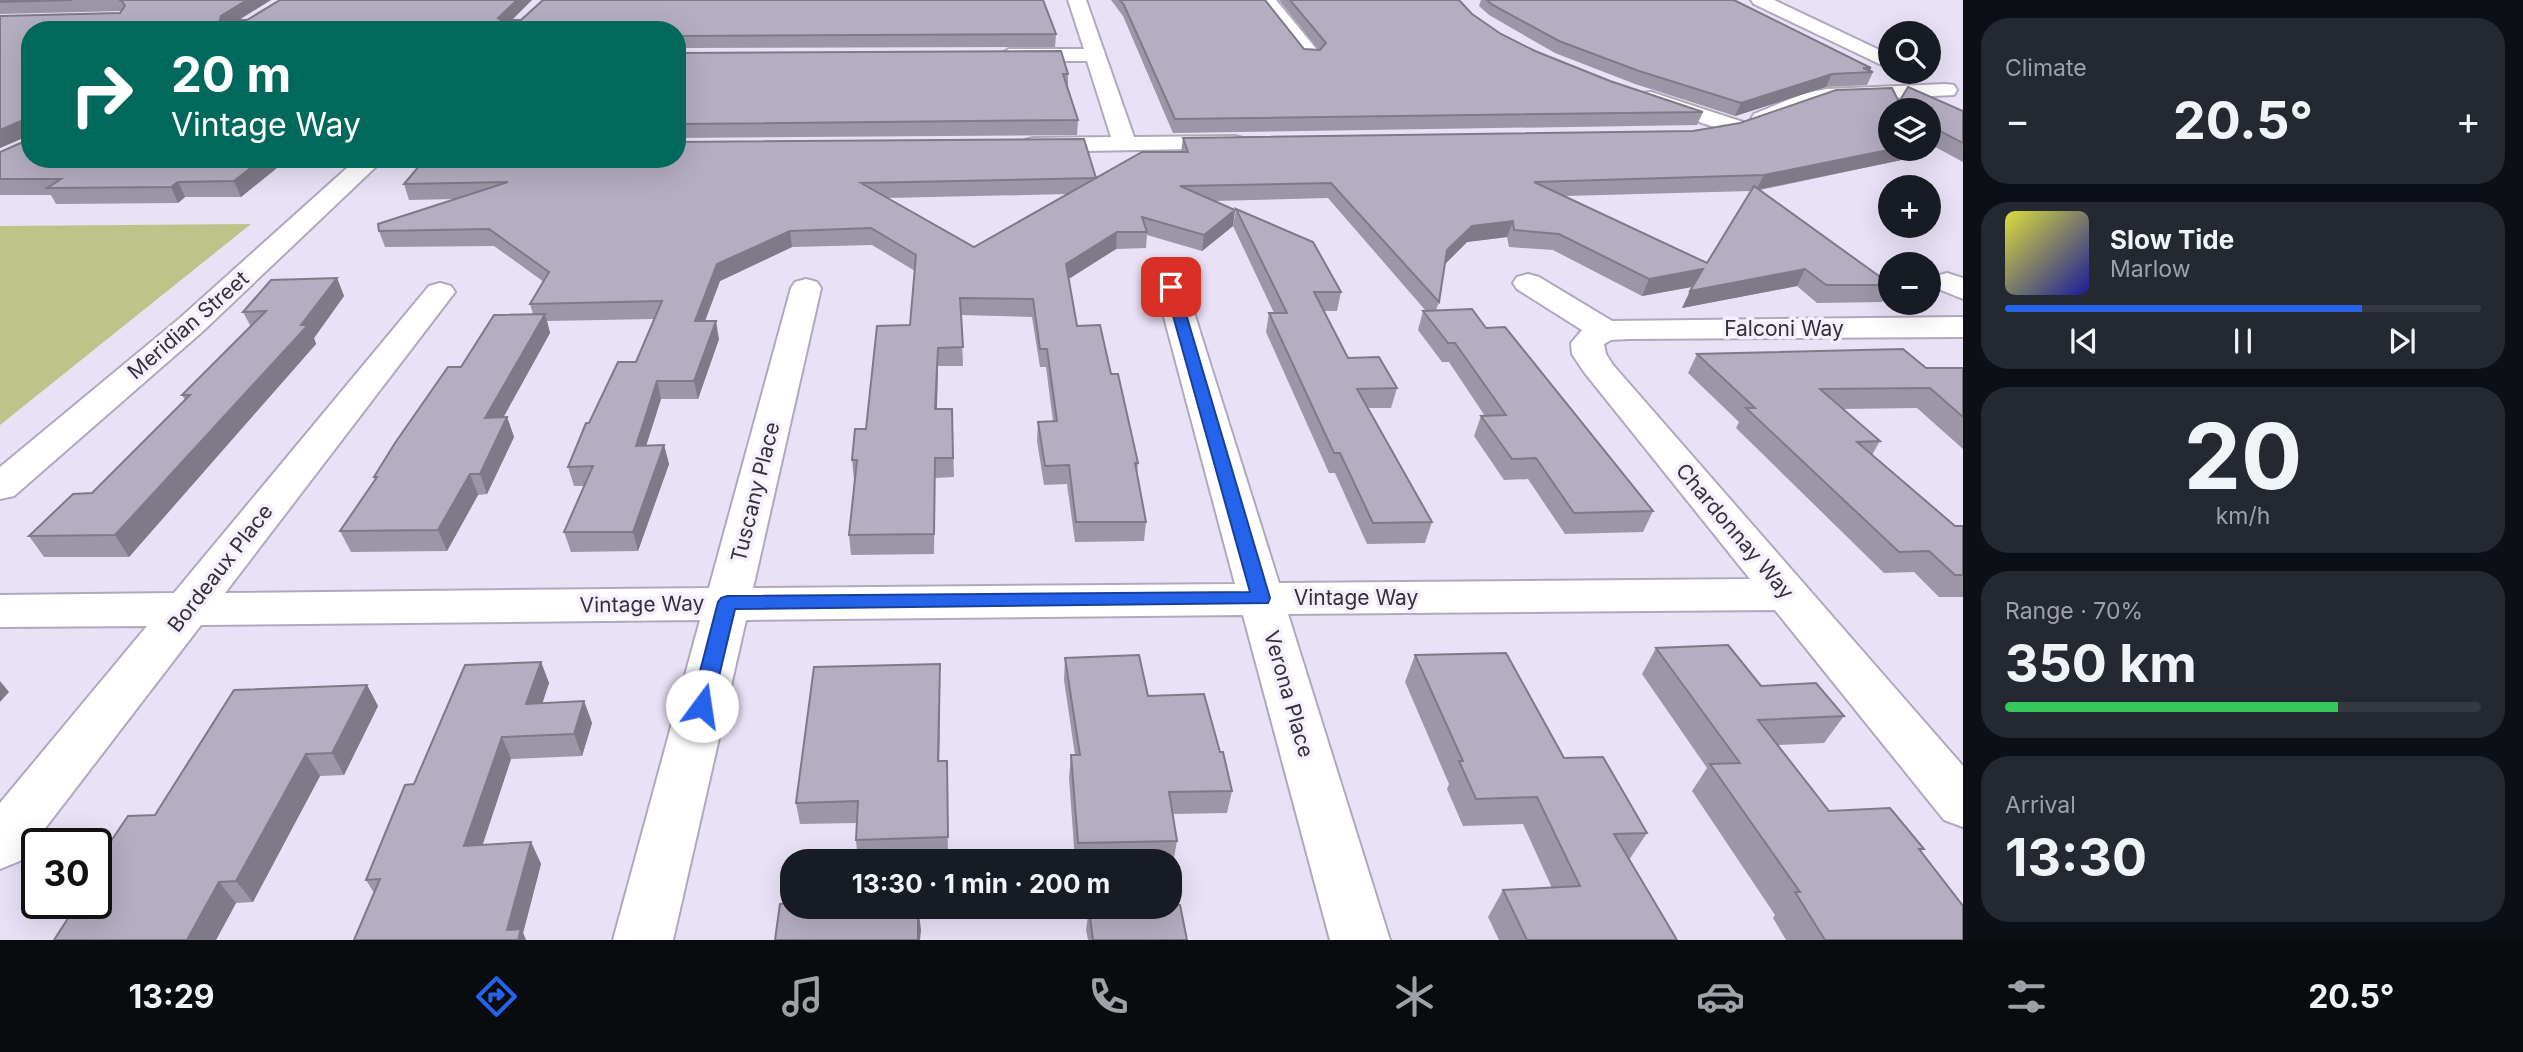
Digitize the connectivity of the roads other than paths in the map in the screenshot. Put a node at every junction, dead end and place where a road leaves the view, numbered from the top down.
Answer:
1 (1077, 0) edge
2 (1267, 0) edge
3 (1760, 0) edge
4 (986, 55) edge
5 (1094, 55) junction
6 (1311, 55) edge
7 (1878, 57) edge
8 (1934, 84) edge
9 (1636, 93) edge
10 (1955, 94) edge
11 (1735, 127) junction
12 (1688, 136) edge
13 (1260, 143) edge
14 (1125, 144) junction
15 (1013, 145) edge
16 (362, 168) edge
17 (1528, 283) dead end
18 (1171, 287) dead end
19 (806, 288) dead end
20 (440, 292) dead end
21 (1959, 330) edge
22 (1606, 331) junction
23 (0, 487) edge
24 (1788, 593) junction
25 (1261, 598) junction
26 (727, 602) junction
27 (188, 610) junction
28 (0, 611) edge
29 (1963, 804) edge
30 (0, 844) edge
31 (643, 940) edge
32 (1360, 940) edge

1 - 5 street
2 - 6 street
3 - 7 street
4 - 5 street
5 - 14 street
8 - 10 street
9 - 11 street
10 - 11 street
11 - 12 street
13 - 14 street
14 - 15 street
16 - 23 street, Meridian Street
17 - 22 street
18 - 25 street, Verona Place
19 - 26 street, Tuscany Place
20 - 27 street, Bordeaux Place
21 - 22 street, Falconi Way
22 - 24 street, Chardonnay Way
24 - 25 street, Vintage Way
24 - 29 street, Chardonnay Way
25 - 26 street, Vintage Way
25 - 32 street, Verona Place
26 - 27 street, Vintage Way
26 - 31 street, Tuscany Place
27 - 28 street, Vintage Way
27 - 30 street, Bordeaux Place

